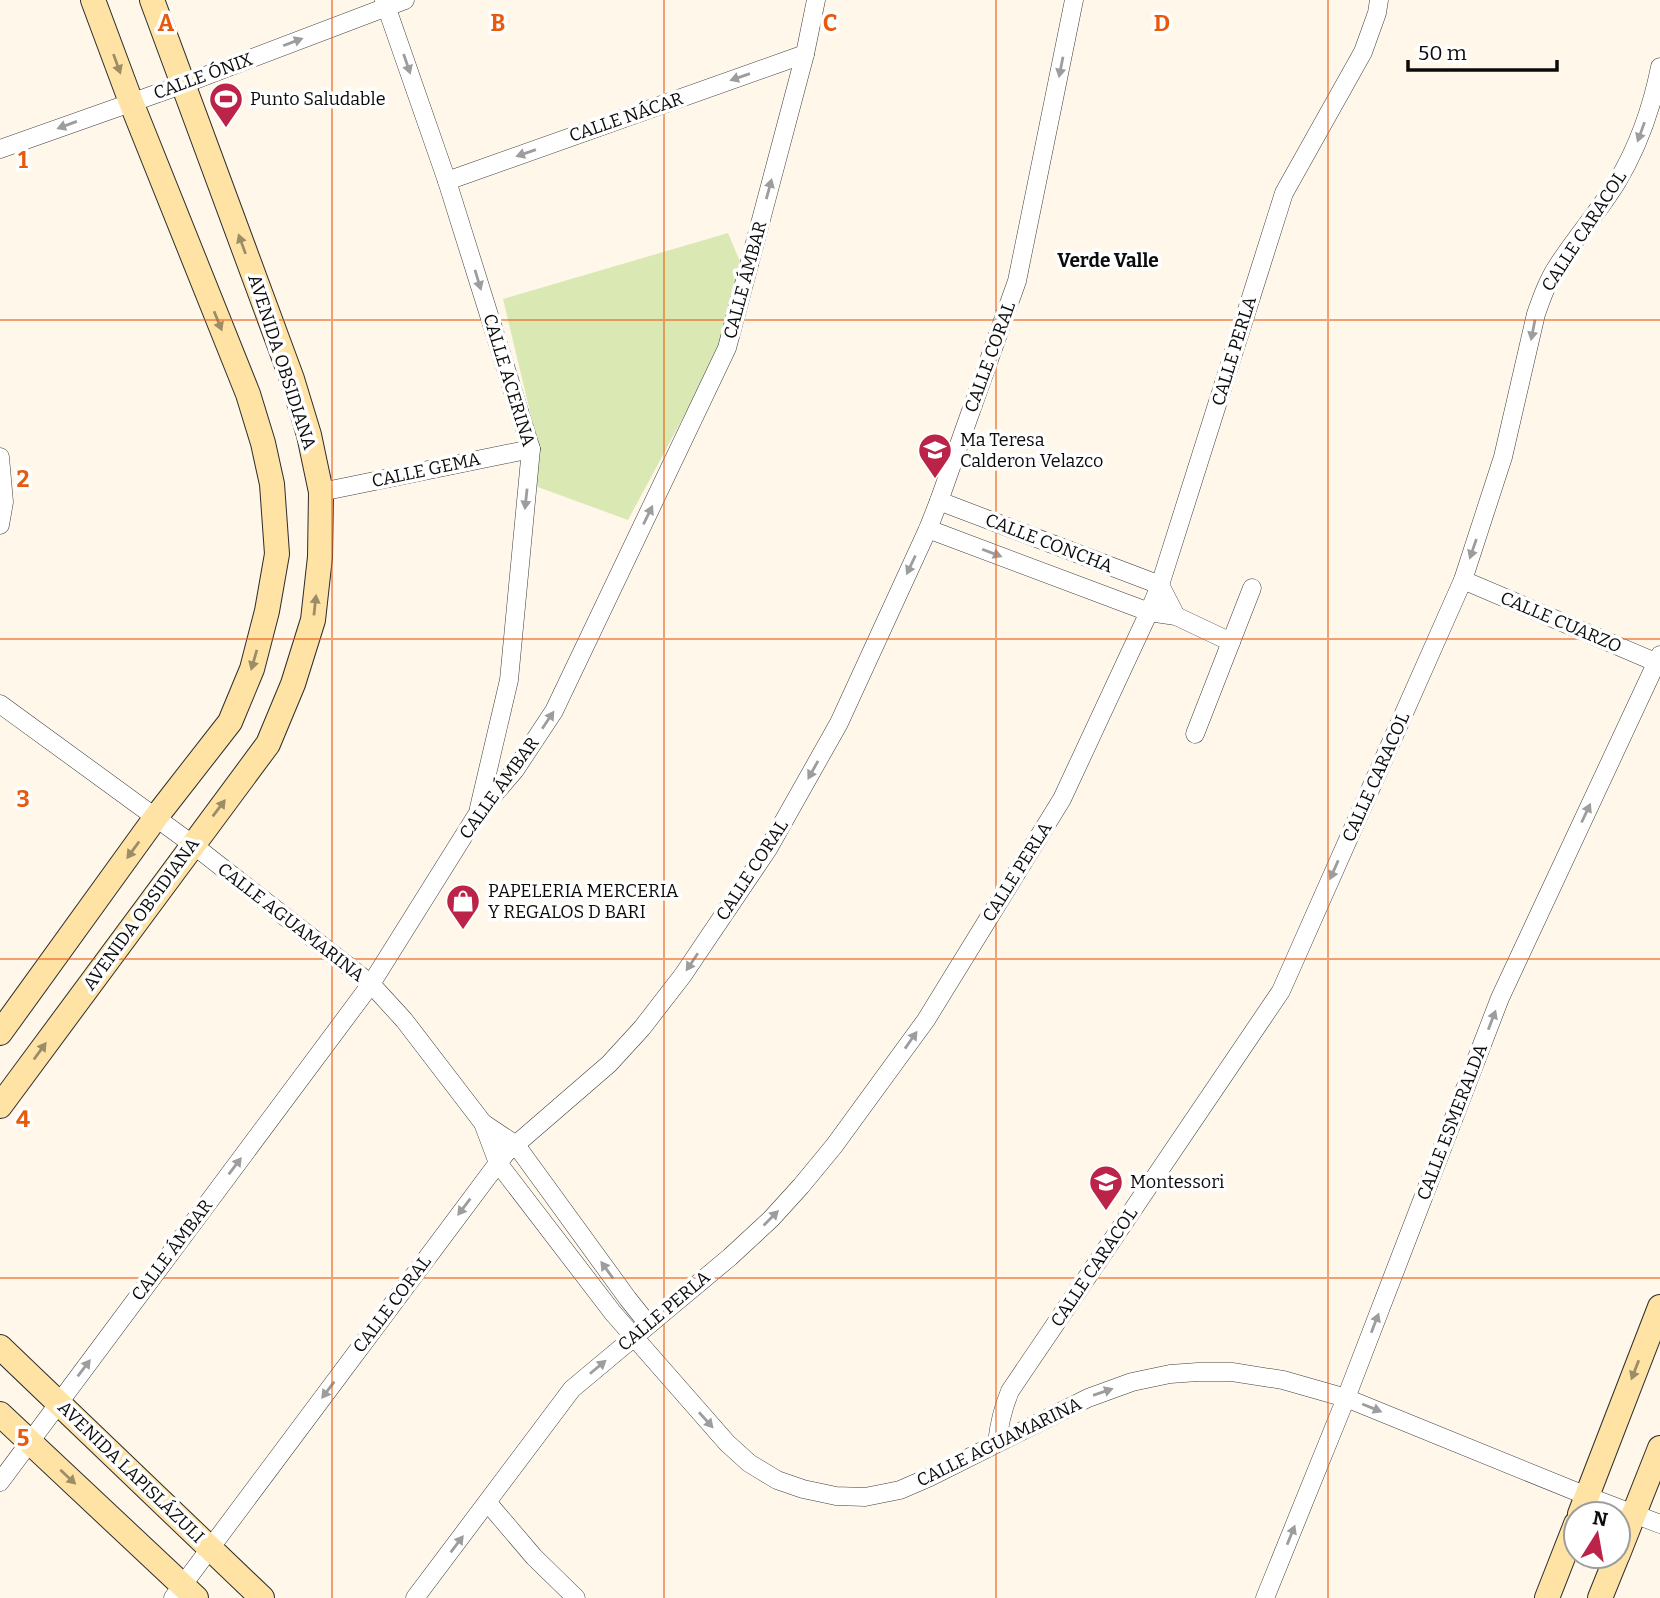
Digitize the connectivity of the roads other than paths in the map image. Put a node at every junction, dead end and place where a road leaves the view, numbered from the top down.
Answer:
1 (93, 0) edge
2 (152, 0) edge
3 (405, 0) edge
4 (816, 0) edge
5 (1074, 0) edge
6 (1379, 0) edge
7 (385, 3) edge
8 (805, 54) junction
9 (1660, 67) edge
10 (184, 84) junction
11 (131, 102) junction
12 (0, 149) edge
13 (447, 181) junction
14 (531, 449) junction
15 (0, 457) edge
16 (321, 492) junction
17 (939, 501) junction
18 (0, 525) edge
19 (928, 529) junction
20 (1463, 580) junction
21 (1160, 585) junction
22 (1252, 588) dead end
23 (1149, 612) junction
24 (1176, 616) junction
25 (1231, 642) junction
26 (1659, 660) edge
27 (0, 704) edge
28 (1195, 734) dead end
29 (478, 813) junction
30 (156, 817) junction
31 (192, 844) junction
32 (371, 984) junction
33 (0, 1033) edge
34 (0, 1106) edge
35 (483, 1123) junction
36 (516, 1145) junction
37 (498, 1163) junction
38 (1660, 1307) edge
39 (648, 1324) junction
40 (633, 1337) junction
41 (0, 1347) edge
42 (1346, 1398) junction
43 (58, 1402) junction
44 (0, 1414) edge
45 (30, 1442) junction
46 (997, 1443) junction
47 (1660, 1448) edge
48 (0, 1482) edge
49 (1573, 1500) edge
50 (1586, 1500) edge
51 (488, 1503) junction
52 (1634, 1514) junction
53 (1632, 1519) edge
54 (1660, 1524) edge
55 (210, 1548) junction
56 (1562, 1560) edge
57 (1612, 1570) edge
58 (184, 1594) edge
59 (262, 1598) edge
60 (415, 1598) edge
61 (576, 1598) edge
62 (1265, 1598) edge
63 (1547, 1598) edge
64 (1601, 1598) edge

1 -> 11 street
2 - 10 street, AVENIDA OBSIDIANA
3 - 7 street, CALLE ÓNIX
4 - 8 street, CALLE ÁMBAR
5 -> 17 street, CALLE CORAL
6 - 21 street, CALLE PERLA
10 -> 7 street, CALLE ÓNIX
7 -> 13 street, CALLE ACERINA
8 -> 13 street, CALLE NÁCAR
29 -> 8 street, CALLE ÁMBAR
9 -> 20 street, CALLE CARACOL
10 - 11 street, CALLE ÓNIX
16 -> 10 street, AVENIDA OBSIDIANA
11 -> 12 street, CALLE ÓNIX
11 -> 30 street
13 -> 14 street, CALLE ACERINA
14 - 16 street, CALLE GEMA
14 -> 29 street, CALLE ACERINA
15 - 18 street
31 -> 16 street, AVENIDA OBSIDIANA
17 - 19 street, CALLE CORAL
17 - 21 street, CALLE CONCHA
19 -> 23 street, CALLE CONCHA
19 -> 36 street, CALLE CORAL
20 - 26 street, CALLE CUARZO
20 -> 46 street, CALLE CARACOL
21 - 23 street, CALLE PERLA
21 - 24 street
22 - 25 street
23 - 24 street, CALLE CONCHA
39 -> 23 street, CALLE PERLA
24 - 25 street, CALLE CONCHA
25 - 28 street
42 -> 26 street, CALLE ESMERALDA
27 - 30 street, CALLE AGUAMARINA
29 - 32 street, CALLE ÁMBAR
30 - 31 street, CALLE AGUAMARINA
30 -> 33 street
31 - 32 street, CALLE AGUAMARINA
34 -> 31 street, AVENIDA OBSIDIANA
32 - 35 street, CALLE AGUAMARINA
43 -> 32 street, CALLE ÁMBAR
35 - 36 street, CALLE AGUAMARINA
35 - 37 street, CALLE AGUAMARINA
36 - 37 street, CALLE CORAL
39 -> 36 street, CALLE AGUAMARINA
37 - 40 street, CALLE AGUAMARINA
37 -> 55 street, CALLE CORAL
38 -> 50 street
39 - 40 street, CALLE PERLA
40 -> 46 street, CALLE AGUAMARINA
51 -> 40 street, CALLE PERLA
41 - 43 street, AVENIDA LAPISLÁZULI
46 -> 42 street, CALLE AGUAMARINA
42 -> 49 street, CALLE AGUAMARINA
62 -> 42 street, CALLE ESMERALDA
43 - 45 street, CALLE ÁMBAR
43 - 55 street, AVENIDA LAPISLÁZULI
44 - 45 street
45 - 48 street, CALLE ÁMBAR
45 -> 58 street
47 - 52 street
60 -> 51 street, CALLE PERLA
51 - 61 street
52 - 53 street
52 - 54 street, CALLE AGUAMARINA
55 - 58 street, CALLE CORAL
55 - 59 street, AVENIDA LAPISLÁZULI
56 - 63 street
57 - 64 street

